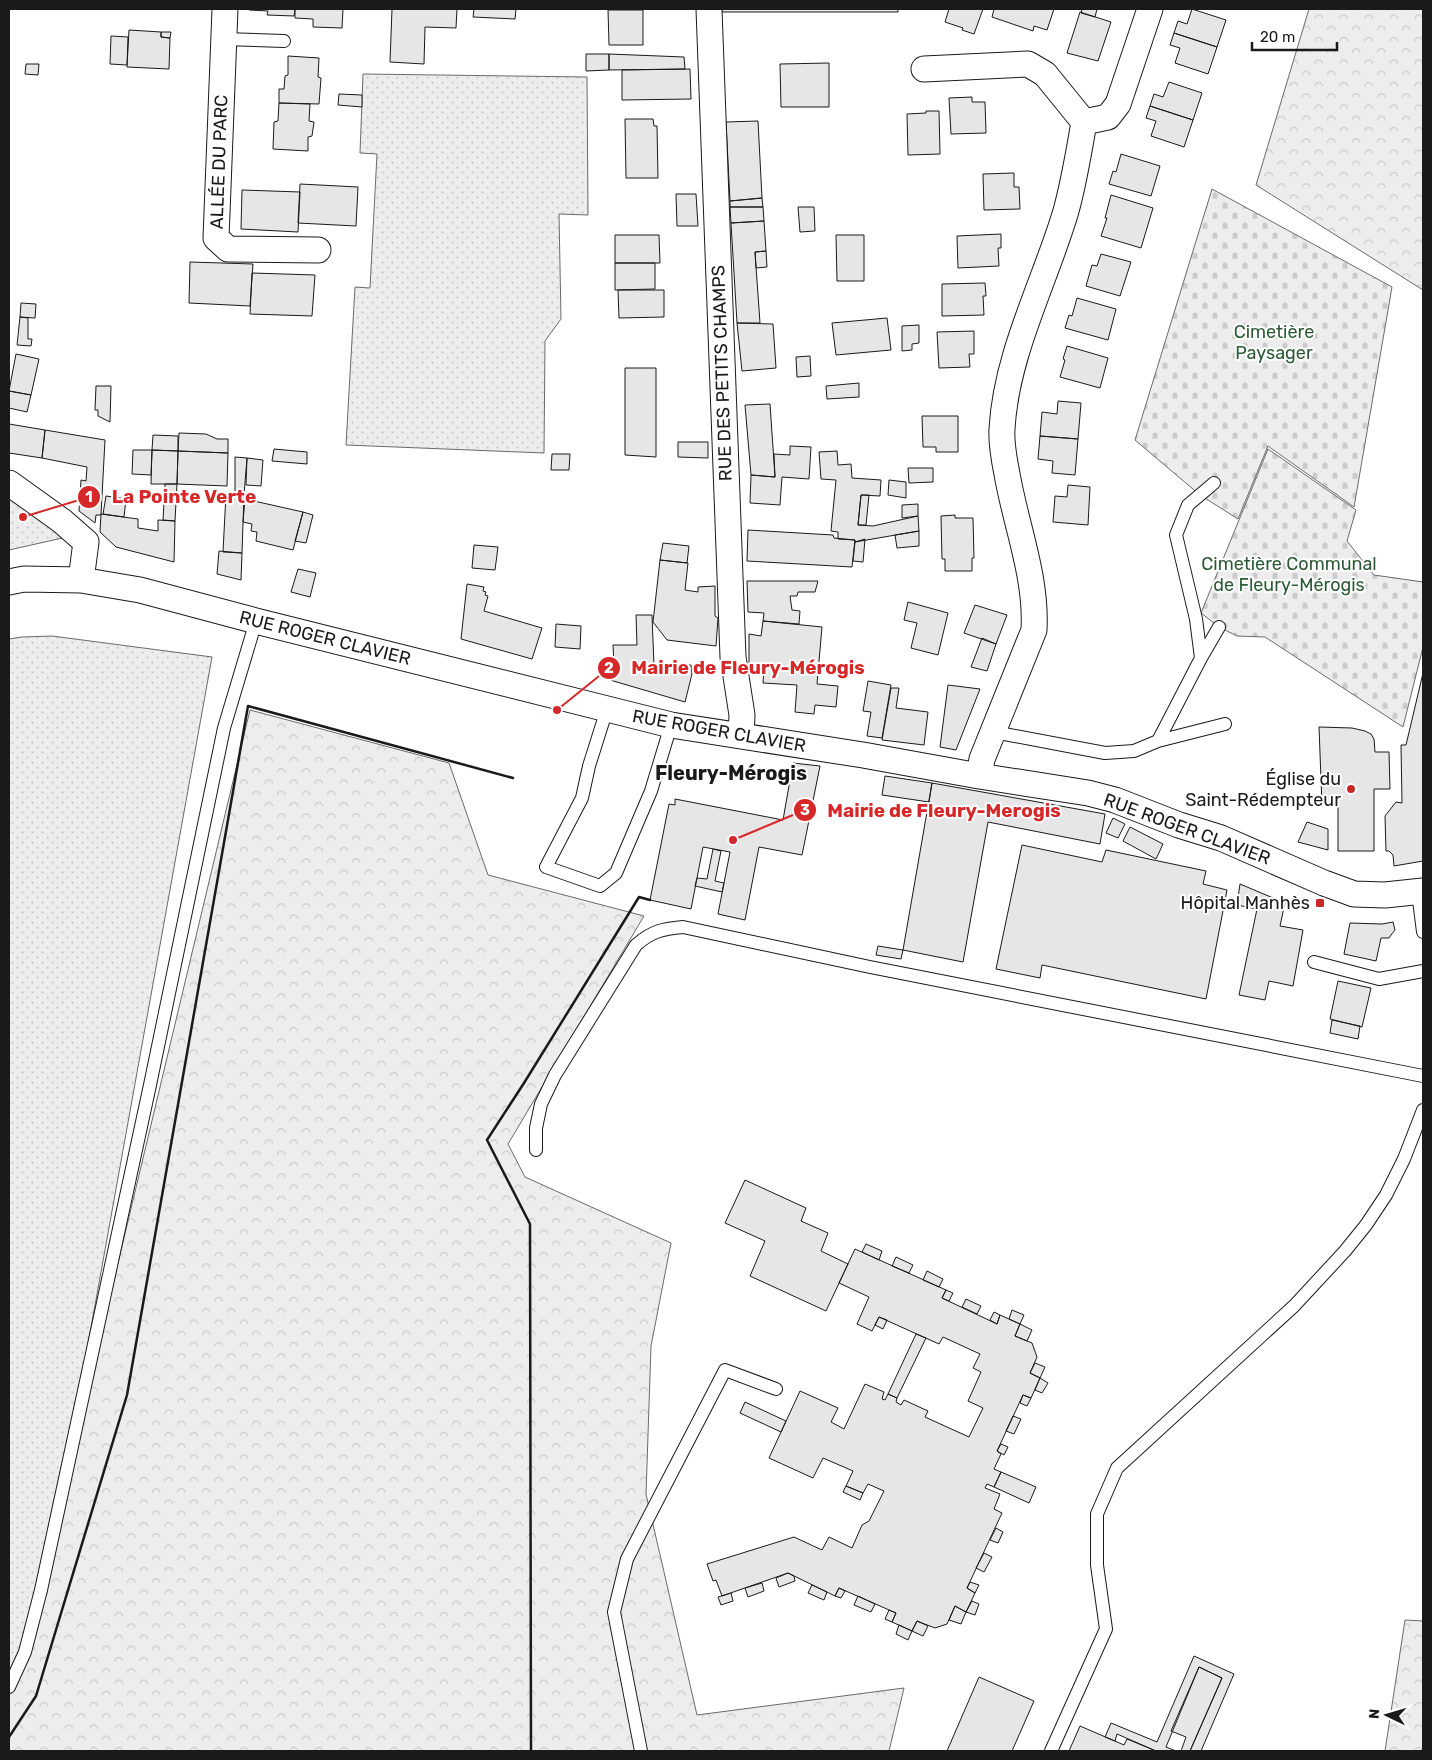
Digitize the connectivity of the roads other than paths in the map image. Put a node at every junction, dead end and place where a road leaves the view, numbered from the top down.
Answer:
1 (224, 9) edge
2 (709, 9) edge
3 (1150, 9) edge
4 (223, 39) junction
5 (284, 41) dead end
6 (924, 69) dead end
7 (1084, 122) junction
8 (318, 250) dead end
9 (9, 482) edge
10 (1214, 483) dead end
11 (81, 580) junction
12 (9, 582) edge
13 (256, 621) junction
14 (1219, 627) dead end
15 (1201, 658) junction
16 (607, 709) junction
17 (1225, 724) dead end
18 (671, 725) junction
19 (994, 732) junction
20 (741, 736) junction
21 (1158, 741) junction
22 (979, 776) junction
23 (1421, 892) edge
24 (1423, 932) edge
25 (1314, 962) dead end
26 (1423, 970) edge
27 (1423, 1076) edge
28 (1423, 1110) edge
29 (536, 1150) dead end
30 (776, 1389) dead end
31 (9, 1688) edge
32 (641, 1751) edge
33 (1051, 1751) edge

1 - 4 street, ALLÉE DU PARC
2 - 20 street, RUE DES PETITS CHAMPS
3 - 7 street
4 - 5 lane
4 - 8 street, ALLÉE DU PARC
6 - 7 street
7 - 19 street
9 - 11 street
10 - 15 lane
11 - 12 street, RUE ROGER CLAVIER
11 - 13 street, RUE ROGER CLAVIER
13 - 16 street, RUE ROGER CLAVIER
13 - 31 lane
14 - 15 lane
15 - 21 lane
16 - 18 street, RUE ROGER CLAVIER
16 - 18 lane
17 - 21 lane
18 - 20 street, RUE ROGER CLAVIER
19 - 21 lane
19 - 22 street
20 - 22 street, RUE ROGER CLAVIER
22 - 23 street, RUE ROGER CLAVIER
23 - 24 lane
25 - 26 lane
27 - 29 lane
28 - 33 lane
30 - 32 lane

